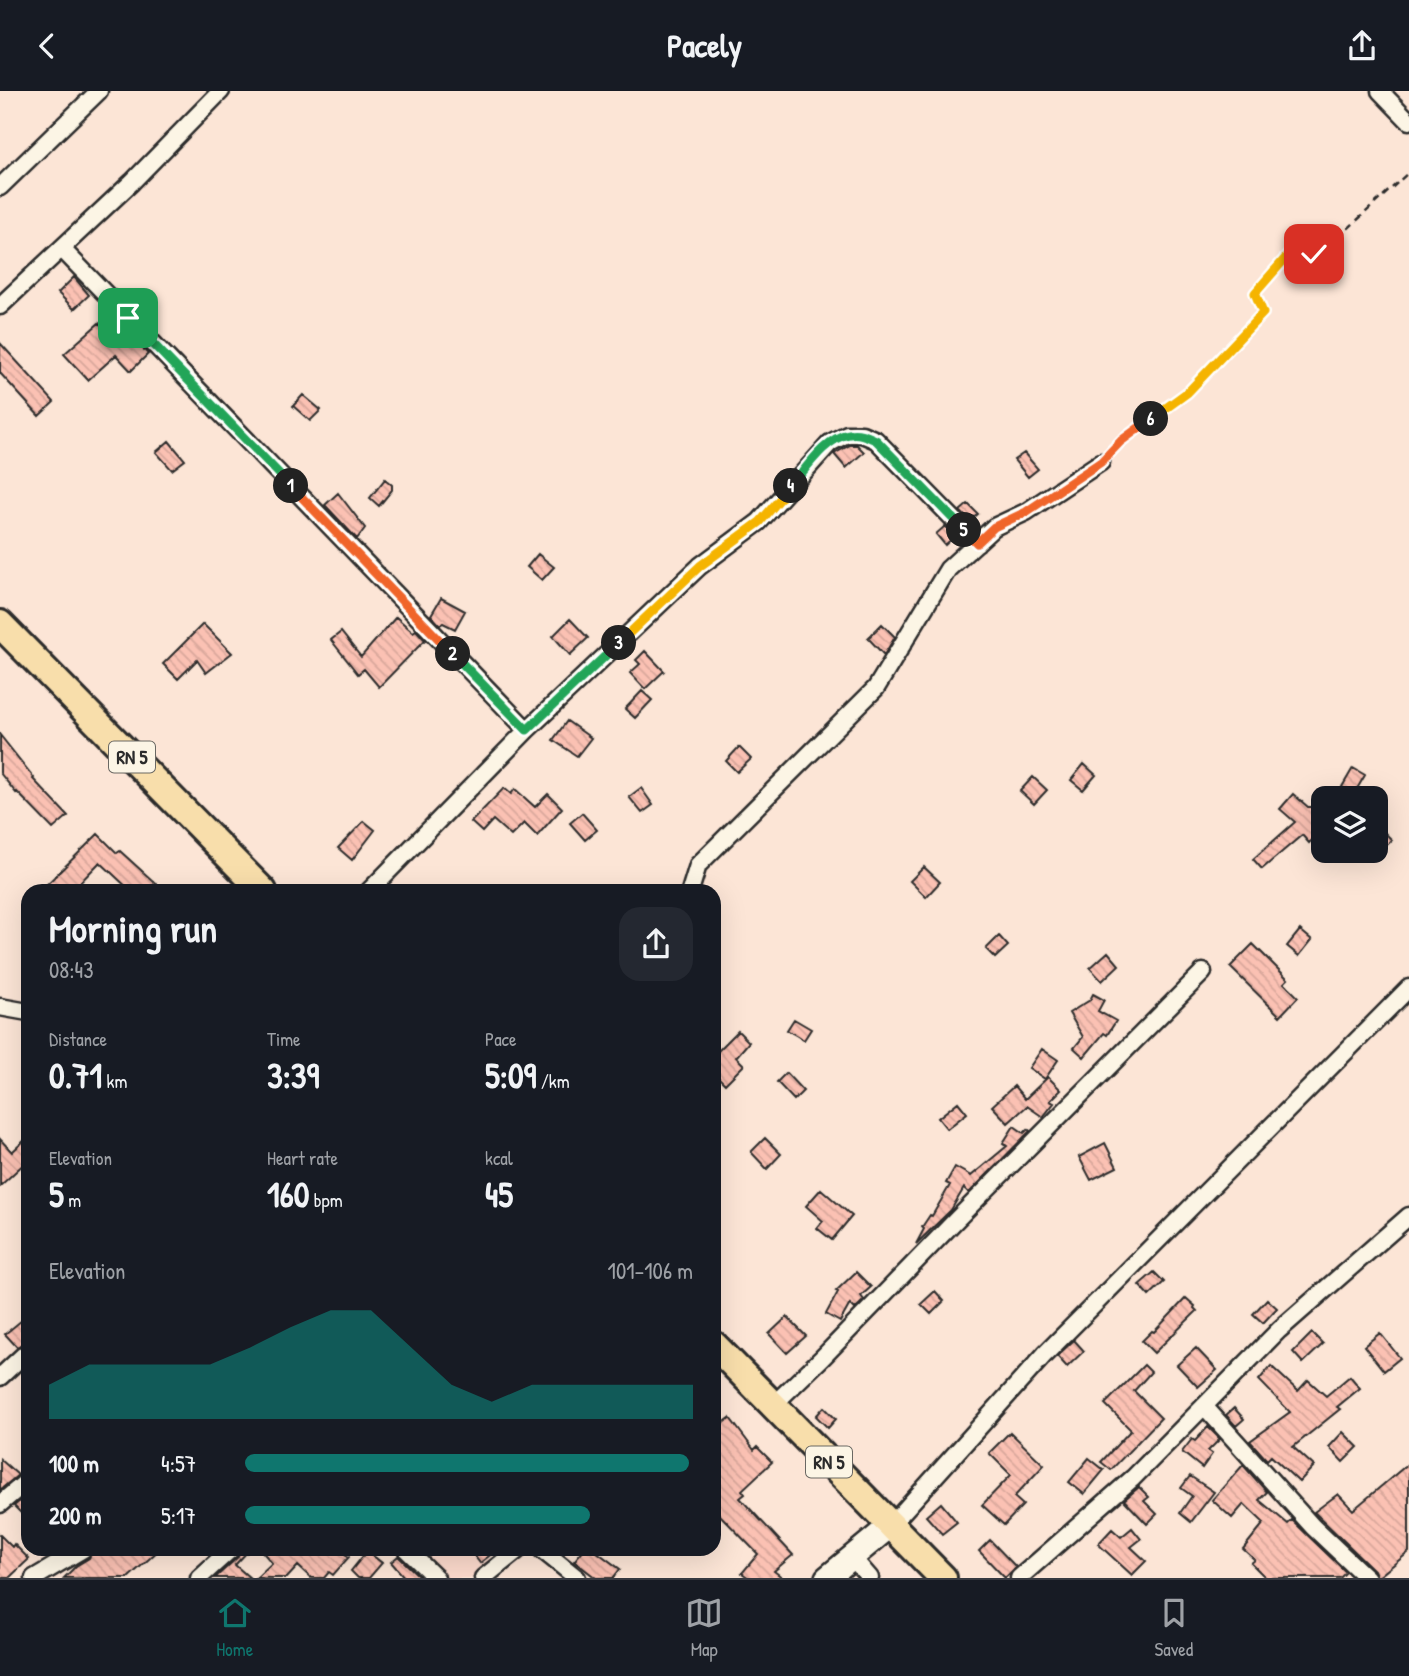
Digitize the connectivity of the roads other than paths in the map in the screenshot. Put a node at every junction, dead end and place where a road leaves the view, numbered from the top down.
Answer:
1 (99, 91) edge
2 (221, 91) edge
3 (1380, 91) edge
4 (1409, 121) edge
5 (0, 187) edge
6 (62, 249) junction
7 (0, 306) edge
8 (1101, 462) road end
9 (977, 543) junction
10 (0, 624) edge
11 (527, 730) junction
12 (256, 884) edge
13 (376, 884) edge
14 (692, 884) edge
15 (1203, 972) dead end
16 (1409, 988) edge
17 (0, 1007) edge
18 (21, 1011) edge
19 (1409, 1216) edge
20 (721, 1352) edge
21 (21, 1358) edge
22 (0, 1377) edge
23 (773, 1405) junction
24 (1204, 1406) junction
25 (21, 1486) edge
26 (0, 1504) edge
27 (891, 1525) junction
28 (71, 1556) edge
29 (223, 1556) edge
30 (413, 1556) edge
31 (510, 1556) edge
32 (550, 1556) edge
33 (851, 1556) junction
34 (34, 1578) edge
35 (198, 1578) edge
36 (436, 1578) edge
37 (483, 1578) edge
38 (577, 1578) edge
39 (827, 1578) edge
40 (870, 1578) edge
41 (943, 1578) edge
42 (1019, 1578) edge
43 (1367, 1578) edge

1 - 5 street
2 - 6 street
3 - 4 street
6 - 7 street
6 - 11 street
8 - 9 street
9 - 11 street
9 - 14 street
10 - 12 main road, RN 5
11 - 13 street
15 - 23 street
16 - 27 street
17 - 18 street
19 - 24 street
20 - 23 main road, RN 5
21 - 22 street
23 - 27 main road, RN 5
24 - 42 street
24 - 43 street
25 - 26 street
27 - 33 street
27 - 41 main road, RN 5
28 - 34 street
29 - 35 street
30 - 36 street
31 - 37 street
32 - 38 street
33 - 39 street
33 - 40 street

